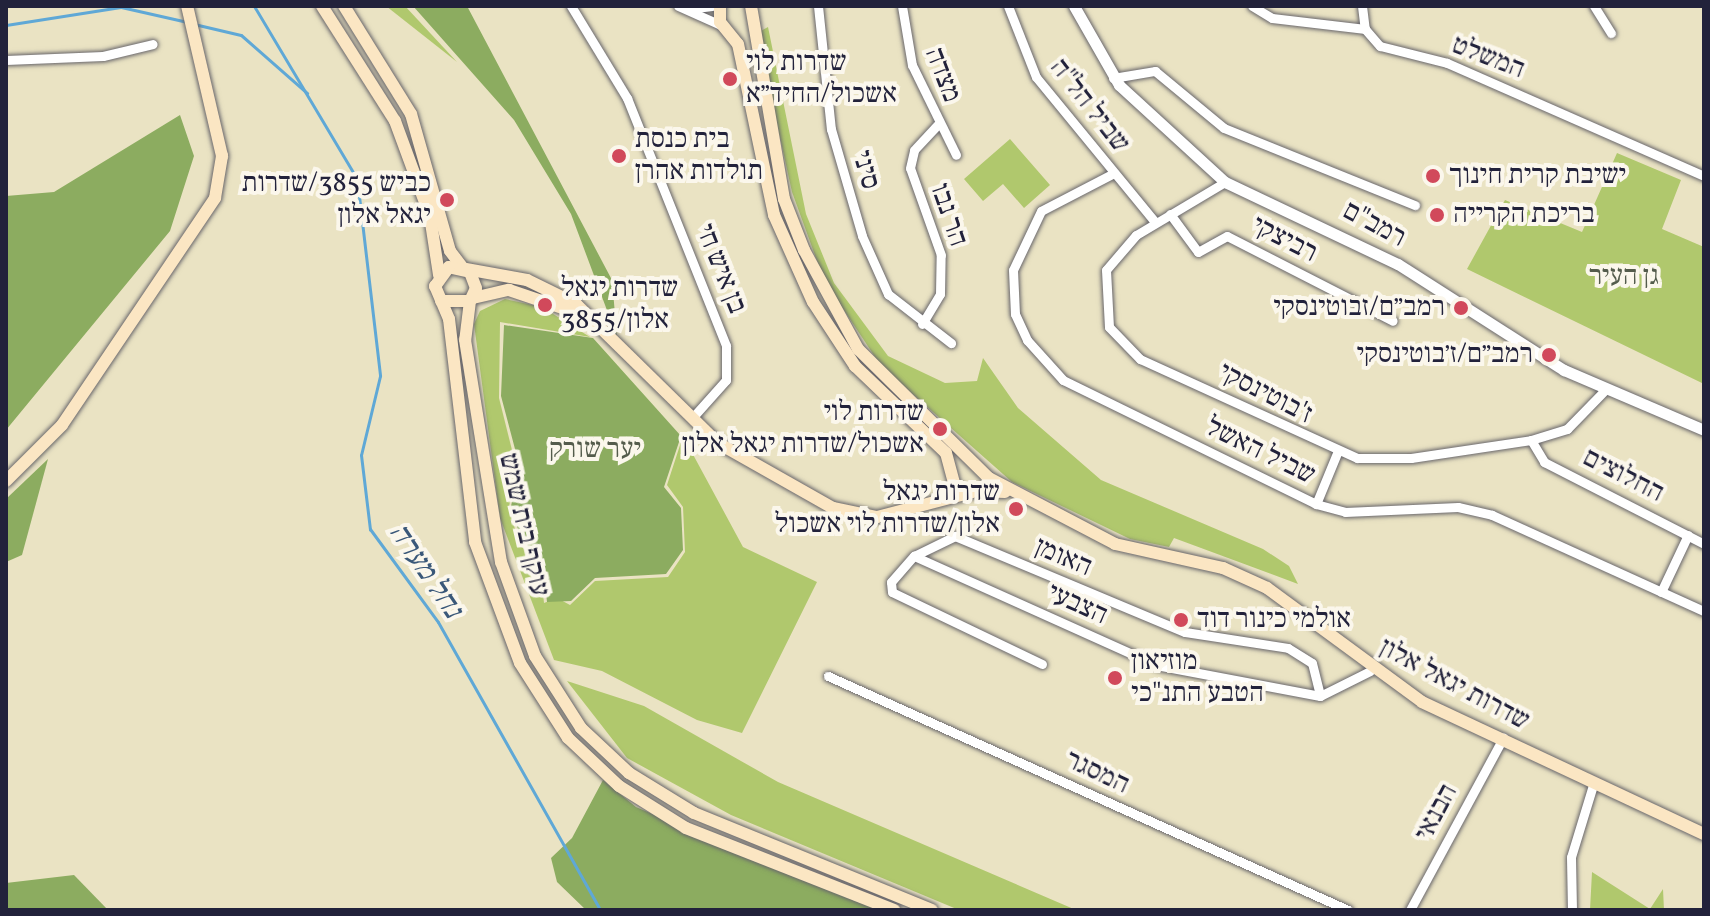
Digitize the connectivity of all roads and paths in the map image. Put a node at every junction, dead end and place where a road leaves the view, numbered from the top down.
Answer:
1 (187, 6) edge
2 (322, 6) edge
3 (344, 6) edge
4 (571, 6) edge
5 (679, 6) edge
6 (712, 6) edge
7 (720, 6) edge
8 (751, 6) edge
9 (818, 6) edge
10 (902, 6) edge
11 (1008, 6) edge
12 (1074, 6) edge
13 (1252, 6) edge
14 (1362, 6) edge
15 (1594, 6) edge
16 (751, 20) junction
17 (727, 28) junction
18 (1365, 29) junction
19 (1611, 33) dead end
20 (153, 44) dead end
21 (6, 60) edge
22 (1113, 78) junction
23 (937, 125) junction
24 (956, 155) dead end
25 (1114, 173) junction
26 (1704, 176) edge
27 (1225, 182) junction
28 (1415, 205) dead end
29 (1170, 214) junction
30 (1155, 222) junction
31 (464, 268) junction
32 (439, 275) junction
33 (471, 300) junction
34 (441, 301) junction
35 (1393, 321) dead end
36 (922, 324) junction
37 (615, 343) junction
38 (951, 343) dead end
39 (1606, 389) junction
40 (693, 417) junction
41 (1704, 430) edge
42 (1531, 440) junction
43 (1337, 453) junction
44 (980, 469) junction
45 (953, 478) junction
46 (6, 481) edge
47 (972, 492) junction
48 (1017, 495) junction
49 (933, 503) junction
50 (1316, 504) junction
51 (1688, 535) junction
52 (1704, 544) edge
53 (914, 556) junction
54 (1661, 592) junction
55 (1704, 611) edge
56 (1042, 664) dead end
57 (1370, 671) junction
58 (828, 676) dead end
59 (1320, 696) junction
60 (1503, 738) junction
61 (1594, 782) junction
62 (1704, 834) edge
63 (894, 910) edge
64 (932, 910) edge
65 (1348, 910) edge
66 (1410, 910) edge
67 (1572, 910) edge

1 - 46 main road
2 - 32 main road
3 - 31 main road
4 - 40 street, בן איש חי
5 - 6 street
5 - 17 street
7 - 17 main road
8 - 16 main road, שדרות יגאל אלון
9 - 36 street, סיני
10 - 23 street, מצדה
11 - 25 street, שביל הל"ה
12 - 22 street, רמב"ם
13 - 18 street, המשלט
14 - 18 street
15 - 19 street
16 - 17 main road
16 - 44 main road, שדרות יגאל אלון
17 - 45 main road
18 - 26 street, המשלט
20 - 21 street
22 - 27 street, רמב"ם
22 - 28 street
23 - 24 street, מצדה
23 - 36 street, הר נבו
25 - 30 street, שביל הל"ה
25 - 50 street, שביל האשל
27 - 29 street, ז'בוטינסקי
27 - 39 street, רמב"ם
29 - 30 street, ז'בוטינסקי
29 - 35 street, רביצקי
30 - 43 street, ז'בוטינסקי
31 - 32 main road
31 - 33 main road
31 - 37 main road, שדרות יגאל אלון
32 - 34 main road, עוקף בית שמש
33 - 34 main road, שדרות יגאל אלון
33 - 37 main road, שדרות יגאל אלון
33 - 64 main road, עוקף בית שמש
34 - 63 main road, עוקף בית שמש
36 - 38 street, סיני
37 - 40 main road, שדרות יגאל אלון
39 - 41 street, רמב"ם
39 - 42 street, ז'בוטינסקי
40 - 49 main road, שדרות יגאל אלון
42 - 43 street, ז'בוטינסקי
42 - 51 street, החלוצים
43 - 50 street
44 - 45 main road
44 - 47 main road
44 - 48 main road, שדרות יגאל אלון
45 - 47 main road
45 - 49 main road
47 - 48 main road, שדרות יגאל אלון
47 - 49 main road, שדרות יגאל אלון
48 - 57 main road, שדרות יגאל אלון
50 - 54 street, שביל האשל
51 - 52 street, החלוצים
51 - 54 street
53 - 56 street, האומן
53 - 59 street, הצבעי
53 - 59 street, האומן
54 - 55 street, שביל האשל
57 - 59 street
57 - 60 main road, שדרות יגאל אלון
58 - 65 street, המסגר
60 - 61 main road, שדרות יגאל אלון
60 - 66 street, הבנאי
61 - 62 main road, שדרות יגאל אלון
61 - 67 street

